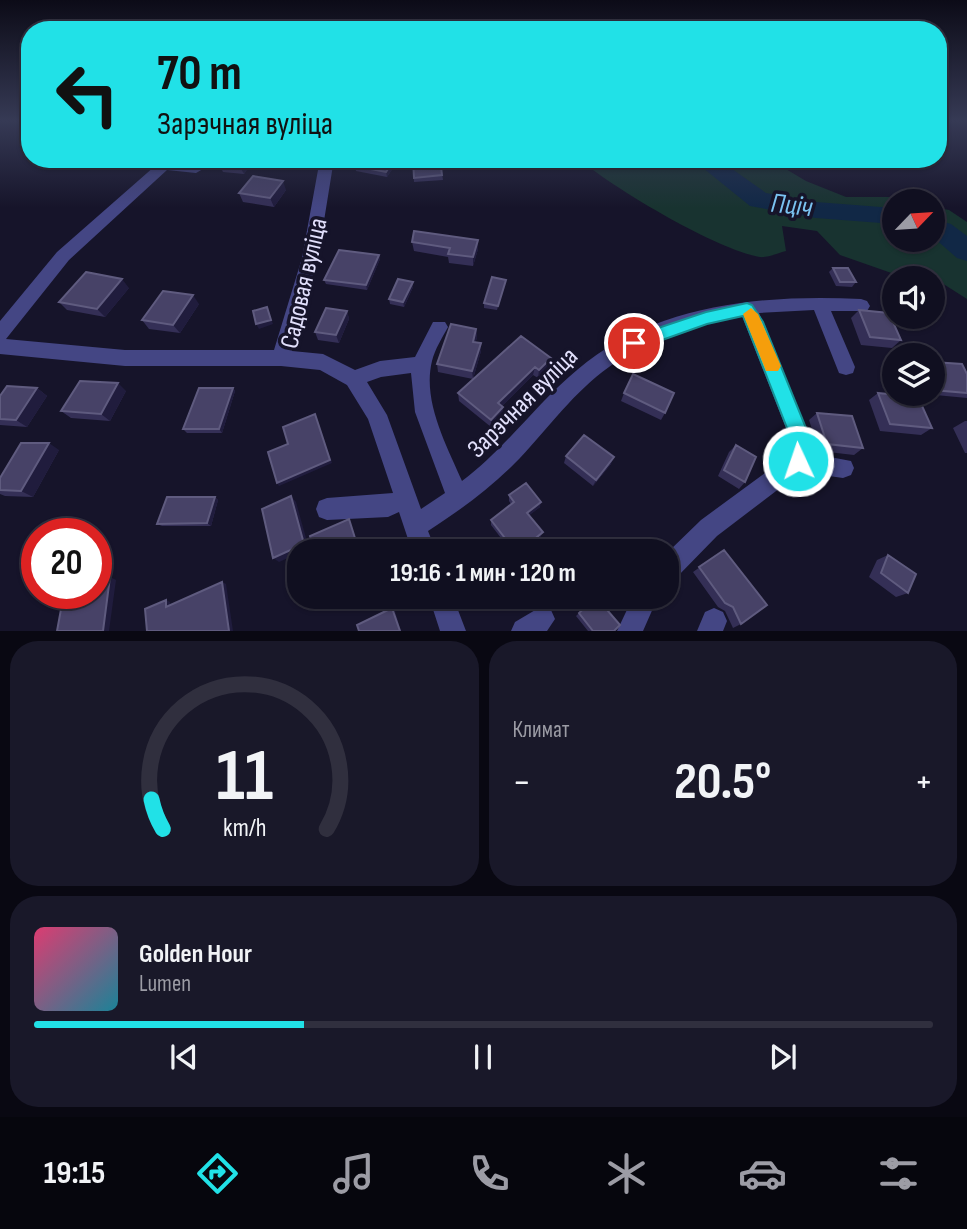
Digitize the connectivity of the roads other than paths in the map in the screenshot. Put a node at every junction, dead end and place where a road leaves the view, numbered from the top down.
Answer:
1 (162, 168) edge
2 (191, 168) edge
3 (325, 168) edge
4 (196, 169) dead end
5 (820, 304) junction
6 (861, 306) dead end
7 (747, 309) junction
8 (439, 327) dead end
9 (0, 334) edge
10 (0, 346) edge
11 (281, 358) junction
12 (421, 364) junction
13 (846, 367) dead end
14 (354, 379) junction
15 (798, 461) junction
16 (843, 468) dead end
17 (405, 499) junction
18 (458, 499) junction
19 (327, 509) dead end
20 (415, 526) junction
21 (420, 539) edge
22 (679, 557) edge
23 (445, 609) edge
24 (640, 609) edge
25 (453, 631) edge
26 (630, 631) edge

1 - 9 street
2 - 4 street
3 - 11 street, Садовая вуліца
5 - 6 street, Зарэчная вуліца
5 - 7 street, Зарэчная вуліца
5 - 13 street
7 - 15 street
7 - 18 street, Зарэчная вуліца
8 - 12 street
10 - 11 street
11 - 14 street, Садовая вуліца
12 - 14 street
12 - 18 street
14 - 17 street, Садовая вуліца
15 - 16 street
15 - 22 street
17 - 19 street
17 - 20 street, Садовая вуліца
18 - 20 street, Зарэчная вуліца
20 - 21 street, Садовая вуліца
23 - 25 street
24 - 26 street

